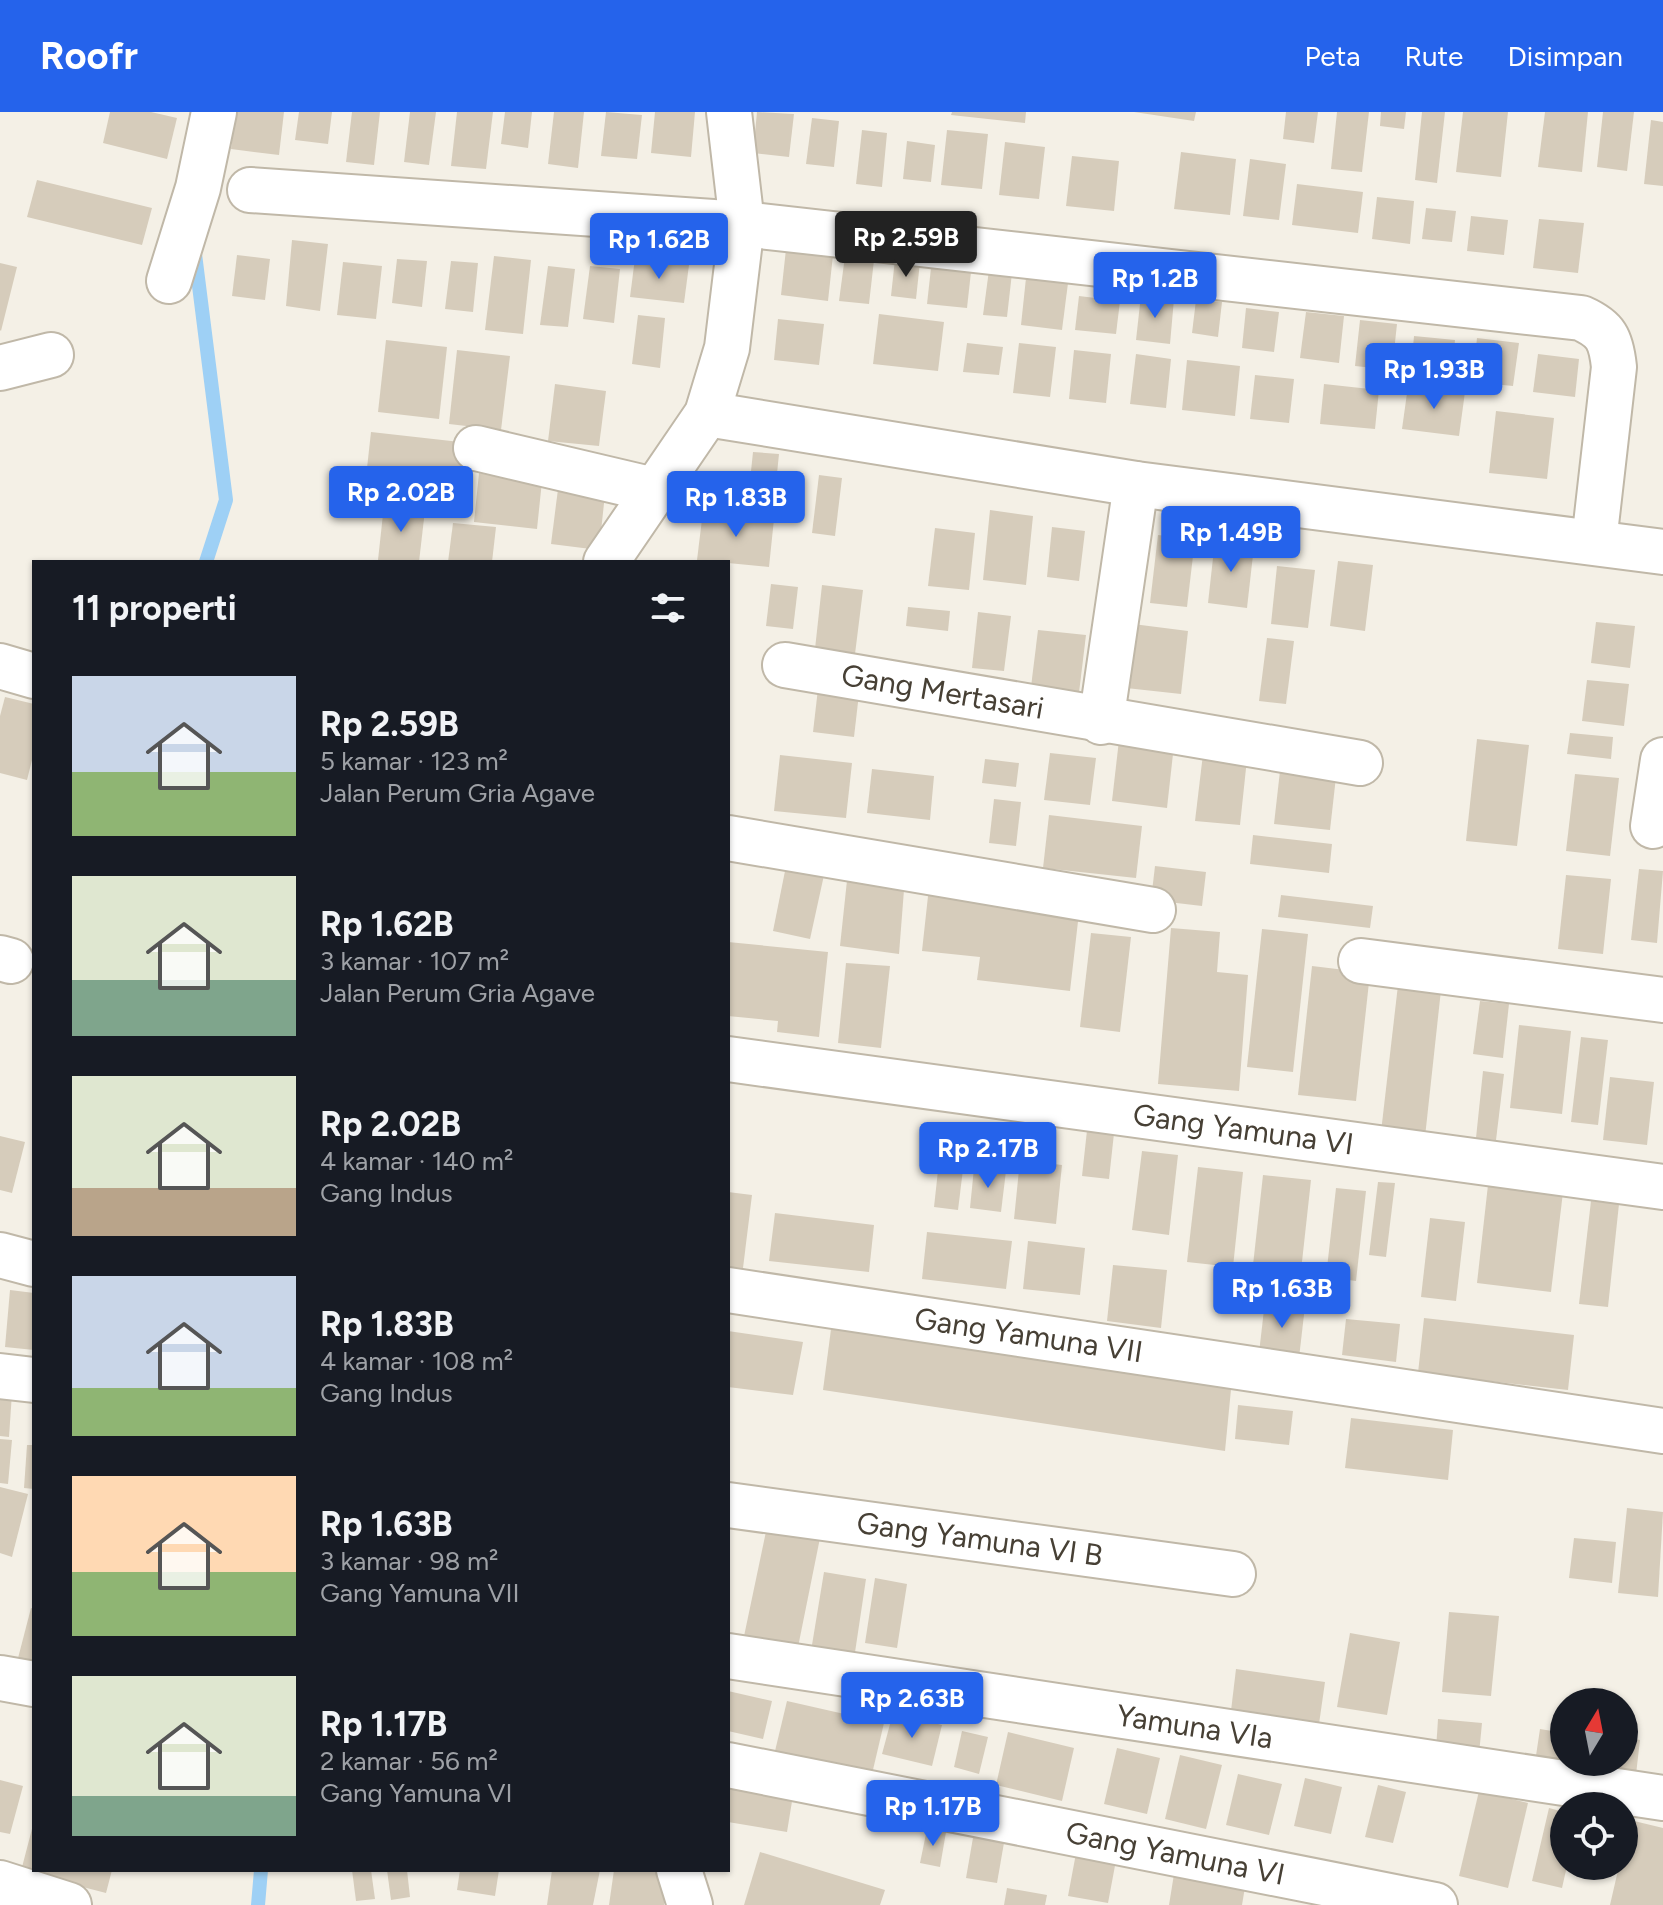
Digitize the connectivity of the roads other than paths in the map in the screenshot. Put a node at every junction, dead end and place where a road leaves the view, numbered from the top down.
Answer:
1 (214, 112) edge
2 (729, 112) edge
3 (250, 190) dead end
4 (742, 224) junction
5 (169, 281) dead end
6 (51, 355) dead end
7 (0, 368) edge
8 (707, 414) junction
9 (476, 448) dead end
10 (1136, 484) junction
11 (654, 490) junction
12 (1594, 542) junction
13 (1663, 552) edge
14 (607, 560) edge
15 (785, 665) dead end
16 (0, 666) edge
17 (32, 675) edge
18 (1101, 722) junction
19 (1663, 760) edge
20 (1360, 763) dead end
21 (1653, 826) dead end
22 (730, 838) edge
23 (1153, 910) dead end
24 (1361, 961) dead end
25 (1663, 1000) edge
26 (730, 1059) edge
27 (1663, 1187) edge
28 (0, 1255) edge
29 (32, 1263) edge
30 (730, 1290) edge
31 (0, 1376) edge
32 (32, 1380) edge
33 (1663, 1431) edge
34 (730, 1505) edge
35 (1233, 1574) dead end
36 (730, 1656) edge
37 (0, 1678) edge
38 (32, 1684) edge
39 (730, 1765) edge
40 (1663, 1798) edge
41 (680, 1872) edge
42 (0, 1883) edge
43 (69, 1905) edge
44 (690, 1905) edge
45 (1435, 1905) edge

1 - 5 street
2 - 4 street
3 - 4 street
4 - 8 street
4 - 12 street
6 - 7 street
8 - 10 street
8 - 11 street
9 - 11 street
10 - 12 street
10 - 18 street
11 - 14 street
12 - 13 street
15 - 18 street, Gang Mertasari
16 - 17 street
18 - 20 street, Gang Mertasari
19 - 21 street
22 - 23 street
24 - 25 street
26 - 27 street, Gang Yamuna VI
28 - 29 street
30 - 33 street, Gang Yamuna VII
31 - 32 street
34 - 35 street, Gang Yamuna VI B
36 - 40 street, Yamuna VIa
37 - 38 street
39 - 45 street, Gang Yamuna VI
41 - 44 street
42 - 43 street

